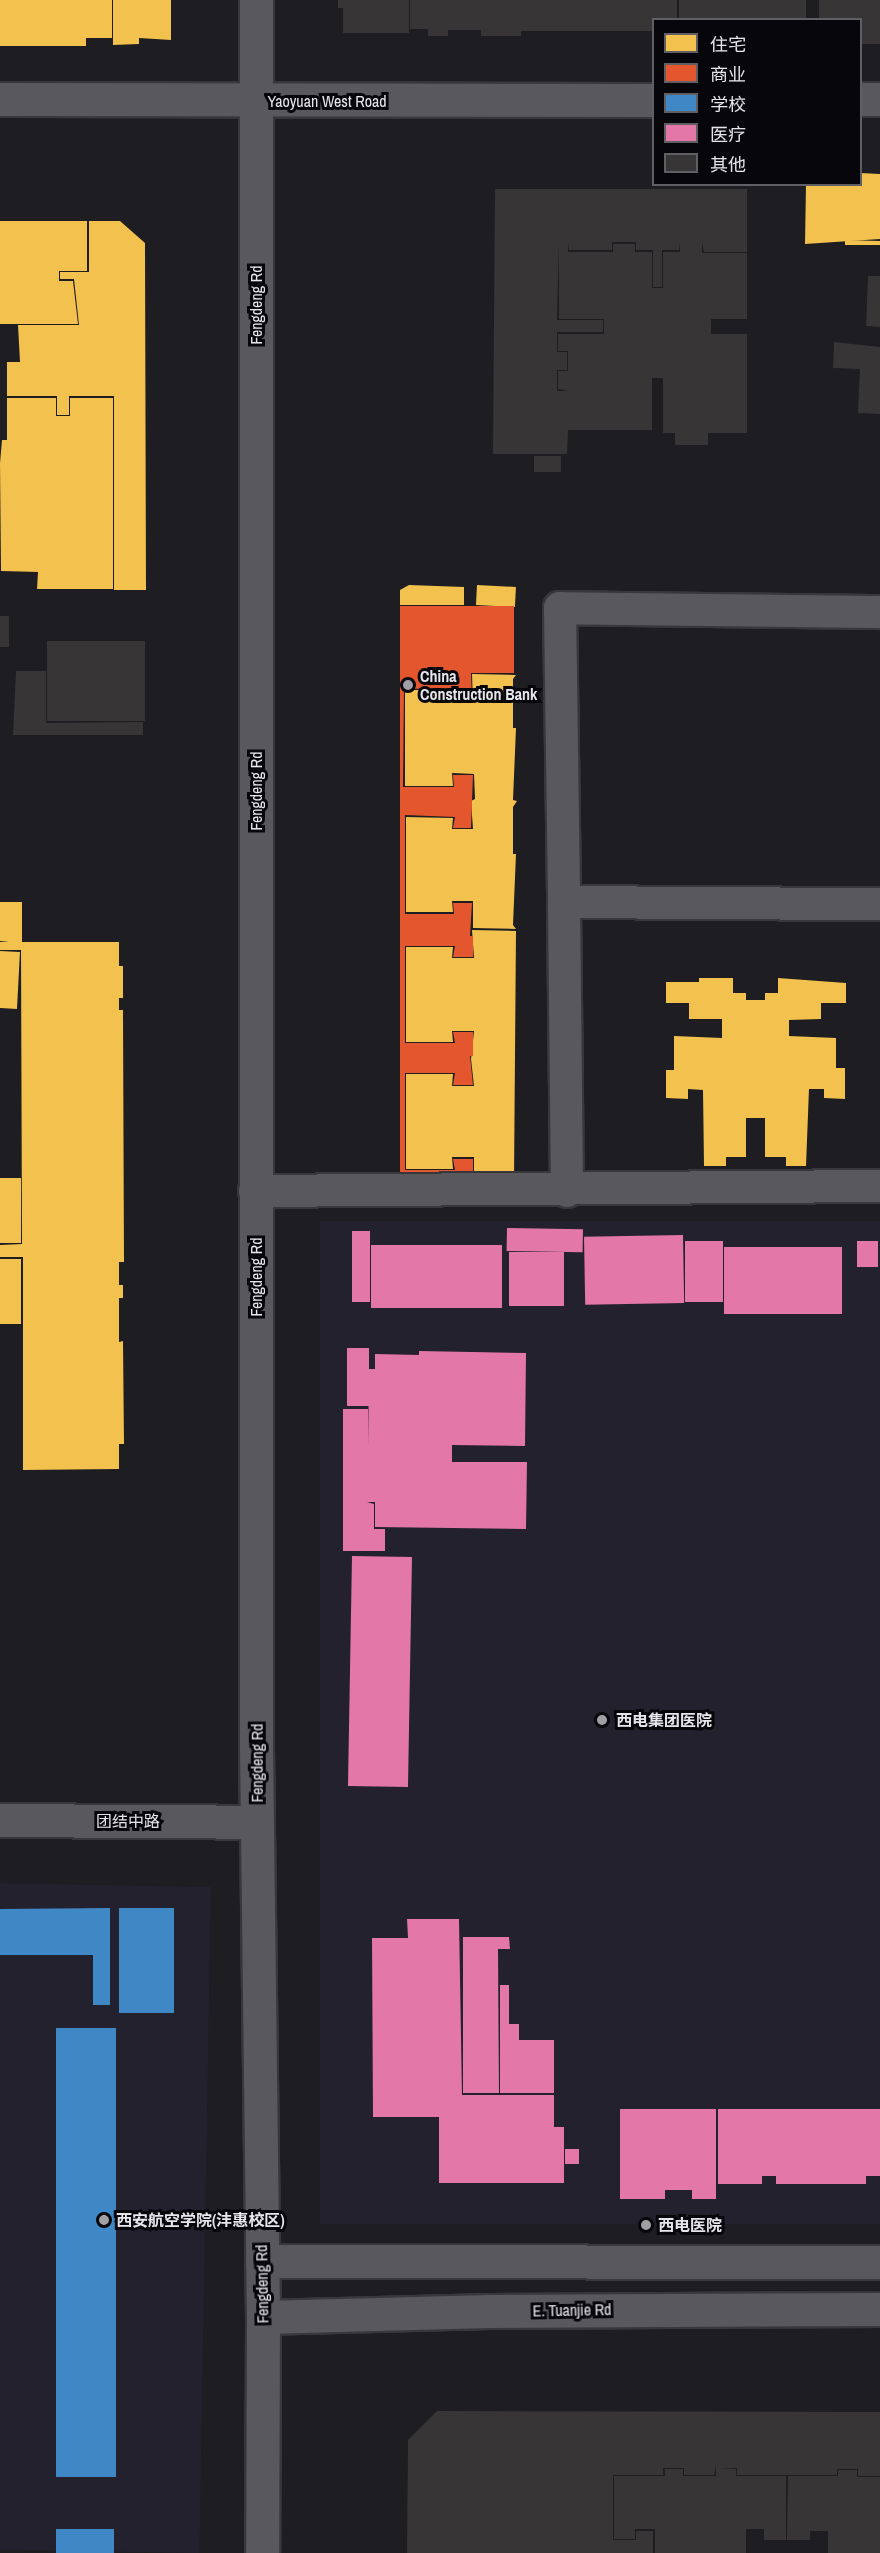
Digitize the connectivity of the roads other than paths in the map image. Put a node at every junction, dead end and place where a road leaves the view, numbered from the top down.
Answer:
1 (256, 0) edge
2 (0, 99) edge
3 (862, 99) edge
4 (880, 99) edge
5 (652, 100) edge
6 (256, 101) junction
7 (880, 612) edge
8 (564, 902) junction
9 (880, 904) edge
10 (880, 1186) edge
11 (255, 1191) junction
12 (567, 1191) junction
13 (0, 1820) edge
14 (257, 1822) junction
15 (262, 2261) junction
16 (880, 2262) edge
17 (880, 2309) edge
18 (263, 2317) junction
19 (262, 2553) edge

1 - 6 street, Fengdeng Rd
2 - 6 street, Yaoyuan West Road
3 - 4 street
5 - 6 street, Yaoyuan West Road
6 - 11 street, Fengdeng Rd
7 - 8 street
8 - 9 street
8 - 12 street
10 - 12 street
11 - 12 street
11 - 14 street, Fengdeng Rd
13 - 14 street, 团结中路
14 - 15 street, Fengdeng Rd
15 - 16 street
15 - 18 street, Fengdeng Rd
17 - 18 street, E. Tuanjie Rd
18 - 19 street, Fengdeng Rd

